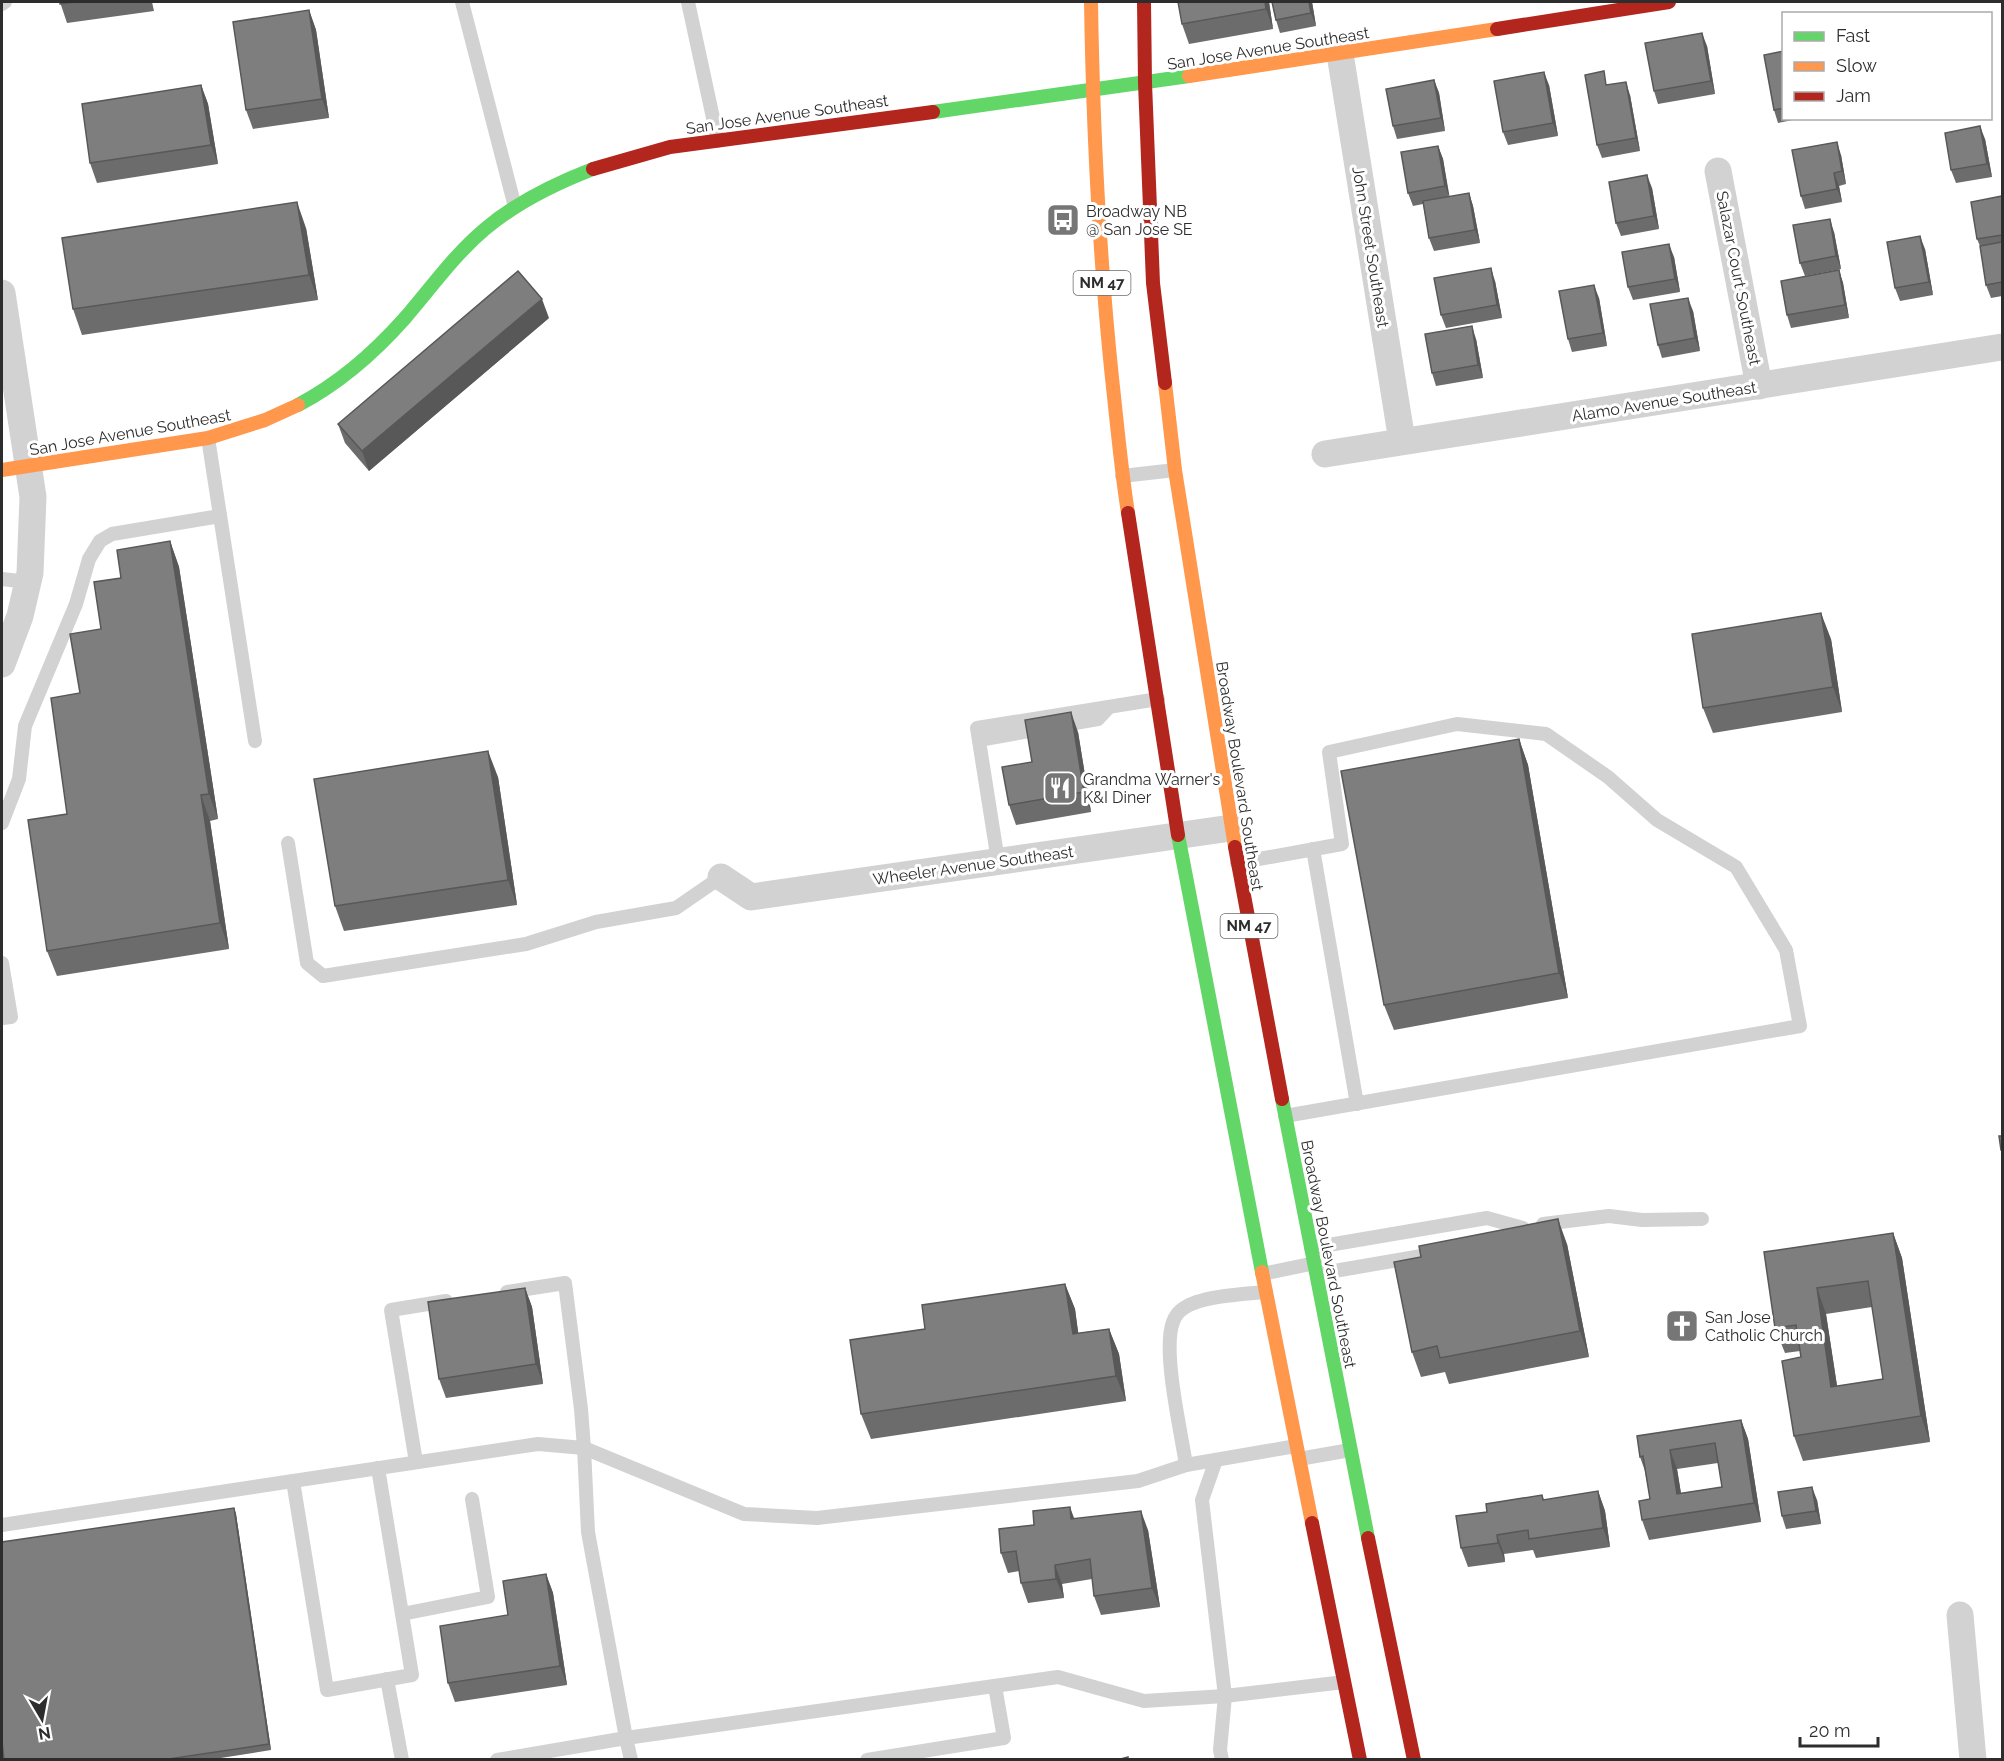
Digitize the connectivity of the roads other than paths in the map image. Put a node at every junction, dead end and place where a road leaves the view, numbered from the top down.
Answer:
1 (462, 2) edge
2 (688, 2) edge
3 (1091, 2) edge
4 (1144, 2) edge
5 (1669, 2) edge
6 (1340, 54) junction
7 (1145, 83) junction
8 (1092, 90) junction
9 (718, 141) junction
10 (1718, 171) dead end
11 (515, 207) junction
12 (2, 293) edge
13 (2002, 348) edge
14 (1759, 386) junction
15 (208, 438) junction
16 (1402, 441) junction
17 (1325, 454) dead end
18 (30, 466) junction
19 (2, 470) edge
20 (1175, 470) junction
21 (1122, 476) junction
22 (220, 516) junction
23 (2, 579) edge
24 (28, 582) junction
25 (2, 664) edge
26 (1158, 699) junction
27 (255, 741) dead end
28 (2, 823) edge
29 (1231, 828) junction
30 (1178, 836) junction
31 (288, 843) dead end
32 (1313, 849) junction
33 (998, 861) junction
34 (1237, 863) junction
35 (721, 877) joint
36 (2, 963) edge
37 (2, 1018) edge
38 (1357, 1104) junction
39 (1285, 1116) junction
40 (1702, 1219) dead end
41 (1523, 1228) junction
42 (1496, 1243) edge
43 (1311, 1248) junction
44 (1449, 1251) edge
45 (1316, 1268) junction
46 (1262, 1274) junction
47 (1266, 1292) junction
48 (495, 1294) edge
49 (460, 1299) edge
50 (584, 1449) junction
51 (1350, 1450) junction
52 (1297, 1453) junction
53 (1216, 1460) junction
54 (416, 1462) junction
55 (1186, 1465) junction
56 (378, 1468) junction
57 (293, 1481) junction
58 (472, 1499) dead end
59 (2, 1525) edge
60 (402, 1614) junction
61 (1960, 1615) dead end
62 (387, 1679) junction
63 (1344, 1682) junction
64 (995, 1686) junction
65 (1225, 1696) junction
66 (626, 1738) junction
67 (402, 1760) edge
68 (497, 1760) edge
69 (631, 1760) edge
70 (867, 1760) edge
71 (1222, 1760) edge
72 (1360, 1760) edge
73 (1414, 1760) edge
74 (1973, 1760) edge

1 - 11 lane
2 - 9 lane
3 - 8 main road, NM 47
4 - 7 main road, Broadway Boulevard Southeast / NM 47
5 - 6 main road, San Jose Avenue Southeast
6 - 7 main road, San Jose Avenue Southeast
6 - 16 street, John Street Southeast
7 - 8 main road, San Jose Avenue Southeast
7 - 20 main road, Broadway Boulevard Southeast / NM 47
8 - 9 main road, San Jose Avenue Southeast
8 - 21 main road, NM 47
9 - 11 main road, San Jose Avenue Southeast
10 - 14 street, Salazar Court Southeast
11 - 15 main road, San Jose Avenue Southeast
12 - 18 street
13 - 14 street, Alamo Avenue Southeast
14 - 16 street, Alamo Avenue Southeast
15 - 18 main road, San Jose Avenue Southeast
15 - 22 lane
16 - 17 street, Alamo Avenue Southeast
18 - 19 main road, San Jose Avenue Southeast
18 - 24 street
20 - 21 lane
20 - 29 main road, Broadway Boulevard Southeast / NM 47
21 - 26 main road, NM 47
22 - 27 lane
22 - 28 lane
23 - 24 lane
24 - 25 street
26 - 30 main road, NM 47
26 - 33 lane
29 - 30 street, Wheeler Avenue Southeast
29 - 34 main road, Broadway Boulevard Southeast / NM 47
30 - 33 street, Wheeler Avenue Southeast
30 - 46 main road, NM 47
31 - 35 lane
32 - 34 lane
32 - 38 lane
32 - 38 lane
33 - 35 street, Wheeler Avenue Southeast
34 - 39 main road, Broadway Boulevard Southeast / NM 47
36 - 37 lane
38 - 39 lane
39 - 43 main road, Broadway Boulevard Southeast / NM 47
40 - 41 lane
41 - 42 lane
41 - 43 lane
43 - 45 main road, Broadway Boulevard Southeast / NM 47
44 - 45 lane
45 - 46 lane
45 - 51 main road, Broadway Boulevard Southeast / NM 47
46 - 47 main road, NM 47
47 - 52 main road, NM 47
47 - 55 lane
48 - 50 lane
49 - 54 lane
50 - 54 lane
50 - 55 lane
50 - 66 lane
51 - 52 lane
51 - 73 main road, Broadway Boulevard Southeast / NM 47
52 - 53 lane
52 - 63 main road, NM 47
53 - 55 lane
53 - 65 lane
54 - 56 lane
56 - 57 lane
56 - 60 lane
57 - 59 lane
57 - 62 lane
58 - 60 lane
60 - 62 lane
61 - 74 street
62 - 67 lane
63 - 65 lane
63 - 72 main road, NM 47
64 - 65 lane
64 - 66 lane
64 - 70 lane
65 - 71 lane
66 - 68 lane
66 - 69 lane

